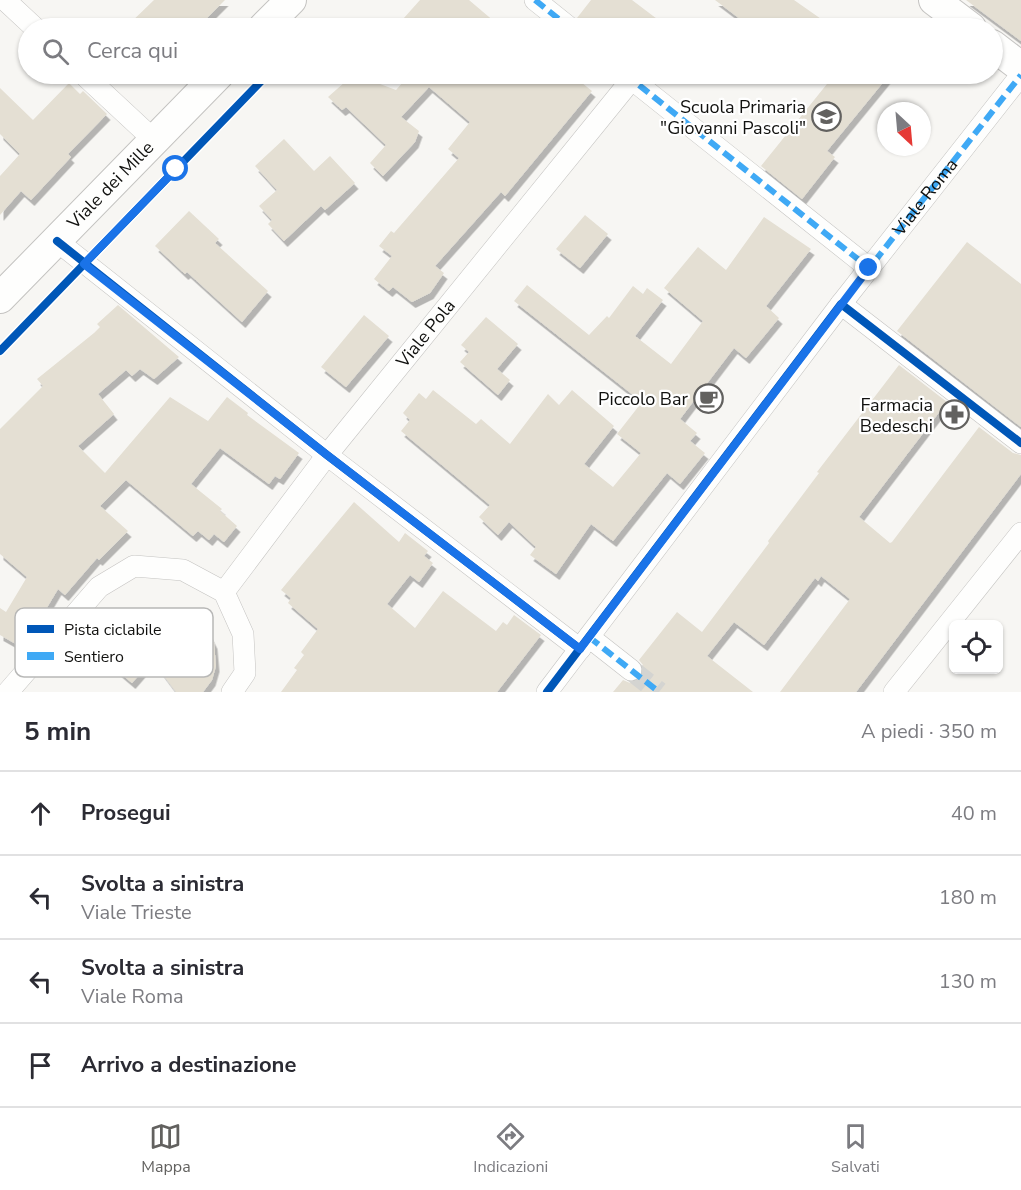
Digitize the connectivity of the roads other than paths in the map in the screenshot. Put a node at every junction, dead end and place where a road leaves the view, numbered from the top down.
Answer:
1 (5, 0) edge
2 (291, 0) edge
3 (535, 0) edge
4 (934, 0) edge
5 (24, 18) edge
6 (273, 18) edge
7 (558, 18) edge
8 (958, 18) edge
9 (1003, 53) edge
10 (1021, 67) edge
11 (1021, 75) edge
12 (94, 84) edge
13 (209, 84) edge
14 (623, 84) edge
15 (639, 84) edge
16 (154, 140) junction
17 (57, 241) junction
18 (869, 268) junction
19 (0, 298) edge
20 (841, 304) junction
21 (1021, 443) edge
22 (327, 455) junction
23 (1021, 533) edge
24 (224, 592) junction
25 (81, 608) edge
26 (585, 643) junction
27 (631, 670) tunnel mouth
28 (21, 677) edge
29 (900, 690) edge
30 (8, 692) edge
31 (232, 692) edge
32 (547, 692) edge

1 - 5 street
2 - 6 street
3 - 7 street
4 - 8 street
9 - 10 street
11 - 18 street, Viale Roma
12 - 16 street
13 - 16 street, Viale dei Mille
14 - 22 street, Viale Pola
15 - 18 street
16 - 17 street, Viale dei Mille
17 - 19 street, Viale dei Mille
17 - 22 street
18 - 20 street, Viale Roma
20 - 21 street
20 - 26 street, Viale Roma
22 - 24 street, Viale Pola
22 - 26 street
23 - 29 street
24 - 25 street
24 - 31 street
26 - 27 street
26 - 32 street, Viale Roma
28 - 30 street

